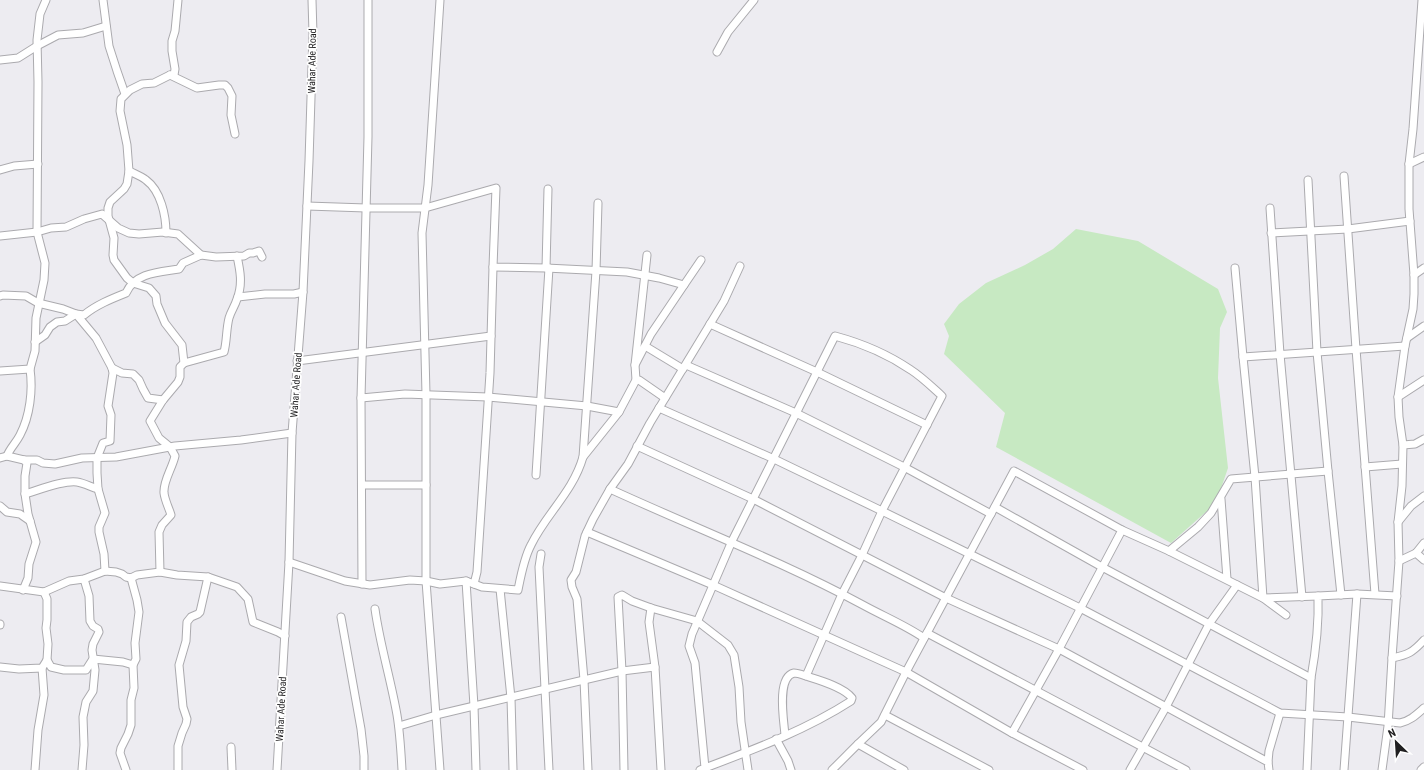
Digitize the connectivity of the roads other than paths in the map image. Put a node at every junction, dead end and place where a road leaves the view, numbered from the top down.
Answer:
1 (46, 0) edge
2 (103, 0) edge
3 (178, 0) edge
4 (312, 0) edge
5 (368, 0) edge
6 (440, 0) edge
7 (754, 0) edge
8 (1422, 0) edge
9 (106, 26) junction
10 (1422, 26) edge
11 (37, 46) junction
12 (717, 52) dead end
13 (0, 60) edge
14 (170, 75) junction
15 (125, 94) junction
16 (235, 134) dead end
17 (1424, 157) edge
18 (38, 164) junction
19 (1409, 164) junction
20 (0, 170) edge
21 (129, 172) junction
22 (1344, 176) dead end
23 (1308, 180) dead end
24 (548, 189) dead end
25 (598, 203) dead end
26 (307, 206) junction
27 (366, 208) junction
28 (425, 208) junction
29 (1270, 208) dead end
30 (109, 220) junction
31 (1410, 221) junction
32 (1348, 229) junction
33 (37, 232) junction
34 (166, 232) junction
35 (1311, 232) junction
36 (1271, 233) junction
37 (0, 236) edge
38 (201, 255) junction
39 (647, 255) dead end
40 (237, 256) junction
41 (262, 257) dead end
42 (701, 260) dead end
43 (740, 266) dead end
44 (493, 267) junction
45 (547, 268) junction
46 (1235, 268) dead end
47 (1424, 268) edge
48 (596, 271) junction
49 (1414, 275) junction
50 (645, 276) junction
51 (133, 283) junction
52 (684, 285) junction
53 (303, 292) junction
54 (0, 296) edge
55 (238, 297) junction
56 (38, 303) junction
57 (76, 314) junction
58 (710, 324) junction
59 (1424, 326) edge
60 (491, 336) junction
61 (1407, 338) junction
62 (35, 342) junction
63 (425, 344) junction
64 (645, 346) junction
65 (1406, 346) junction
66 (1356, 349) junction
67 (362, 352) junction
68 (1317, 352) junction
69 (1280, 354) junction
70 (1243, 357) junction
71 (297, 361) junction
72 (184, 363) junction
73 (635, 365) junction
74 (684, 367) junction
75 (112, 368) junction
76 (30, 369) junction
77 (0, 371) edge
78 (818, 372) junction
79 (636, 380) junction
80 (1424, 380) edge
81 (426, 394) junction
82 (488, 397) junction
83 (1398, 397) junction
84 (361, 398) junction
85 (665, 398) junction
86 (163, 400) junction
87 (540, 402) junction
88 (587, 406) junction
89 (659, 408) junction
90 (619, 412) junction
91 (796, 413) junction
92 (927, 425) junction
93 (292, 433) junction
94 (1424, 439) edge
95 (1403, 445) junction
96 (637, 446) junction
97 (170, 447) junction
98 (4, 457) edge
99 (584, 457) junction
100 (97, 458) junction
101 (774, 459) junction
102 (24, 460) junction
103 (1402, 464) junction
104 (904, 466) junction
105 (1365, 467) junction
106 (1328, 471) junction
107 (1291, 474) junction
108 (536, 475) dead end
109 (1255, 477) junction
110 (362, 485) junction
111 (426, 485) junction
112 (98, 489) junction
113 (610, 489) junction
114 (25, 494) junction
115 (1424, 496) edge
116 (1221, 498) junction
117 (753, 499) junction
118 (0, 506) edge
119 (995, 507) junction
120 (882, 511) junction
121 (991, 514) junction
122 (30, 521) junction
123 (1398, 522) junction
124 (1122, 530) junction
125 (587, 532) junction
126 (732, 541) junction
127 (1424, 543) edge
128 (1169, 551) junction
129 (541, 554) dead end
130 (969, 554) junction
131 (1416, 554) junction
132 (862, 555) junction
133 (1424, 560) edge
134 (1399, 561) junction
135 (289, 562) junction
136 (1102, 567) junction
137 (105, 571) junction
138 (160, 572) junction
139 (208, 577) junction
140 (131, 578) junction
141 (84, 579) junction
142 (1227, 579) junction
143 (426, 581) junction
144 (466, 581) junction
145 (362, 584) junction
146 (474, 584) junction
147 (713, 585) junction
148 (1237, 585) junction
149 (0, 586) edge
150 (500, 589) junction
151 (23, 590) junction
152 (44, 592) junction
153 (842, 594) junction
154 (1357, 594) junction
155 (1375, 594) junction
156 (1341, 595) junction
157 (1318, 596) junction
158 (1397, 596) junction
159 (1302, 597) junction
160 (946, 598) junction
161 (1263, 598) junction
162 (651, 608) junction
163 (1080, 608) junction
164 (375, 610) dead end
165 (1286, 615) dead end
166 (341, 617) dead end
167 (697, 621) junction
168 (1209, 624) junction
169 (824, 634) junction
170 (285, 636) junction
171 (926, 636) junction
172 (1424, 640) edge
173 (1059, 649) junction
174 (1392, 658) junction
175 (93, 659) junction
176 (48, 660) junction
177 (1188, 664) junction
178 (133, 665) junction
179 (0, 667) edge
180 (655, 667) junction
181 (42, 668) junction
182 (622, 671) junction
183 (906, 672) junction
184 (806, 676) junction
185 (1311, 678) junction
186 (584, 680) junction
187 (544, 689) junction
188 (1035, 691) junction
189 (510, 698) junction
190 (474, 706) junction
191 (1166, 707) junction
192 (1424, 708) edge
193 (1280, 713) junction
194 (1310, 714) junction
195 (436, 715) junction
196 (885, 715) junction
197 (1348, 717) junction
198 (1388, 721) junction
199 (399, 726) junction
200 (1012, 733) junction
201 (785, 735) junction
202 (776, 740) junction
203 (858, 744) junction
204 (231, 747) dead end
205 (1142, 747) junction
206 (746, 753) junction
207 (1268, 762) junction
208 (1424, 767) edge
209 (703, 769) edge
210 (35, 770) edge
211 (82, 770) edge
212 (126, 770) edge
213 (178, 770) edge
214 (232, 770) edge
215 (277, 770) edge
216 (364, 770) edge
217 (402, 770) edge
218 (440, 770) edge
219 (476, 770) edge
220 (513, 770) edge
221 (549, 770) edge
222 (588, 770) edge
223 (624, 770) edge
224 (661, 770) edge
225 (748, 770) edge
226 (791, 770) edge
227 (832, 770) edge
228 (904, 770) edge
229 (989, 770) edge
230 (1083, 770) edge
231 (1130, 770) edge
232 (1186, 770) edge
233 (1268, 770) edge
234 (1307, 770) edge
235 (1344, 770) edge
236 (1382, 770) edge
237 (1421, 770) edge

1 - 11 street
2 - 9 street
3 - 14 street
4 - 26 street, Wahar Ade Road
5 - 27 street
6 - 28 street
7 - 12 street
8 - 10 street
9 - 11 street
9 - 15 street
10 - 19 street
11 - 13 street
11 - 18 street
14 - 15 street
14 - 16 street
15 - 21 street
17 - 19 street
18 - 20 street
18 - 33 street
19 - 31 street
21 - 30 street
21 - 34 street
22 - 32 street
23 - 35 street
24 - 45 street
25 - 48 street
26 - 27 street
26 - 53 street, Wahar Ade Road
27 - 28 street
27 - 67 street
28 - 44 street
28 - 63 street
29 - 36 street
30 - 33 street
30 - 34 street
30 - 51 street
31 - 32 street
31 - 49 street
32 - 35 street
32 - 66 street
33 - 37 street
33 - 56 street
34 - 38 street
35 - 36 street
35 - 68 street
36 - 69 street
38 - 40 street
38 - 51 street
39 - 50 street
40 - 41 street
40 - 55 street
42 - 52 street
43 - 58 street
44 - 45 street
44 - 60 street
45 - 48 street
45 - 87 street
46 - 70 street
47 - 49 street
48 - 50 street
48 - 88 street
49 - 61 street
50 - 52 street
50 - 73 street
51 - 57 street
51 - 72 street
52 - 64 street
53 - 55 street
53 - 71 street, Wahar Ade Road
54 - 56 street
55 - 72 street
56 - 57 street
56 - 62 street
57 - 62 street
57 - 75 street
58 - 74 street
58 - 78 street
59 - 61 street
60 - 63 street
60 - 82 street
61 - 65 street
62 - 76 street
63 - 67 street
63 - 81 street
64 - 73 street
64 - 74 street
65 - 66 street
65 - 83 street
66 - 68 street
66 - 105 street
67 - 71 street
67 - 84 street
68 - 69 street
68 - 106 street
69 - 70 street
69 - 107 street
70 - 109 street
71 - 93 street, Wahar Ade Road
72 - 86 street
73 - 79 street
74 - 85 street
74 - 91 street
75 - 86 street
75 - 100 street
76 - 77 street
76 - 98 street
78 - 91 street
78 - 92 street
78 - 92 street
79 - 85 street
79 - 90 street
80 - 83 street
81 - 82 street
81 - 84 street
81 - 111 street
82 - 87 street
82 - 146 street
83 - 95 street
84 - 110 street
85 - 89 street
86 - 97 street
87 - 88 street
87 - 108 street
88 - 90 street
88 - 99 street
89 - 96 street
89 - 101 street
90 - 99 street
91 - 101 street
91 - 104 street
92 - 104 street
93 - 97 street
93 - 135 street, Wahar Ade Road
94 - 95 street
95 - 103 street
96 - 113 street
96 - 117 street
97 - 100 street
97 - 138 street
98 - 102 street
99 - 150 street
100 - 102 street
100 - 112 street
101 - 117 street
101 - 120 street
102 - 114 street
103 - 105 street
103 - 123 street
104 - 120 street
104 - 121 street
105 - 155 street
106 - 107 street
106 - 156 street
107 - 109 street
107 - 159 street
109 - 116 street
109 - 161 street
110 - 111 street
110 - 145 street
111 - 143 street
112 - 114 street
112 - 137 street
113 - 125 street
113 - 126 street
114 - 122 street
115 - 123 street
116 - 128 street
116 - 142 street
117 - 126 street
117 - 132 street
118 - 122 street
119 - 121 street
119 - 124 street
119 - 136 street
120 - 130 street
120 - 132 street
121 - 130 street
122 - 151 street
123 - 134 street
124 - 128 street
124 - 136 street
125 - 147 street
125 - 186 street
126 - 147 street
126 - 153 street
127 - 131 street
128 - 142 street
129 - 187 street
130 - 160 street
130 - 163 street
131 - 133 street
131 - 134 street
132 - 153 street
132 - 160 street
134 - 158 street
135 - 145 street
135 - 170 street, Wahar Ade Road
136 - 163 street
136 - 168 street
137 - 140 street
137 - 141 street
138 - 139 street
138 - 140 street
139 - 170 street
139 - 213 street
140 - 178 street
141 - 152 street
141 - 175 street
142 - 148 street
143 - 144 street
143 - 145 street
143 - 195 street
144 - 146 street
144 - 190 street
146 - 150 street
147 - 167 street
147 - 169 street
148 - 161 street
148 - 168 street
149 - 151 street
150 - 189 street
151 - 152 street
152 - 176 street
153 - 169 street
153 - 171 street
154 - 155 street
154 - 156 street
154 - 197 street
155 - 158 street
156 - 157 street
157 - 159 street
157 - 185 street
158 - 174 street
159 - 161 street
160 - 171 street
160 - 173 street
161 - 165 street
162 - 167 street
162 - 180 street
162 - 182 street
163 - 173 street
163 - 177 street
164 - 199 street
166 - 216 street
167 - 206 street
167 - 209 street
168 - 177 street
168 - 185 street
169 - 183 street
169 - 184 street
170 - 215 street, Wahar Ade Road
171 - 183 street
171 - 188 street
172 - 174 street
173 - 188 street
173 - 191 street
174 - 198 street
175 - 176 street
175 - 178 street
175 - 211 street
176 - 181 street
177 - 191 street
177 - 193 street
178 - 212 street
179 - 181 street
180 - 182 street
180 - 224 street
181 - 210 street
182 - 186 street
182 - 223 street
183 - 196 street
183 - 200 street
184 - 201 street
184 - 201 street
185 - 194 street
186 - 187 street
186 - 222 street
187 - 189 street
187 - 221 street
188 - 200 street
188 - 205 street
189 - 190 street
189 - 220 street
190 - 195 street
190 - 219 street
191 - 205 street
191 - 207 street
192 - 198 street
193 - 194 street
193 - 207 street
194 - 197 street
194 - 234 street
195 - 199 street
195 - 218 street
196 - 203 street
196 - 229 street
197 - 198 street
197 - 235 street
198 - 236 street
199 - 217 street
200 - 230 street
201 - 202 street
202 - 206 street
202 - 226 street
203 - 227 street
203 - 228 street
204 - 214 street
205 - 231 street
205 - 232 street
206 - 209 street
206 - 225 street
207 - 233 street
208 - 237 street

